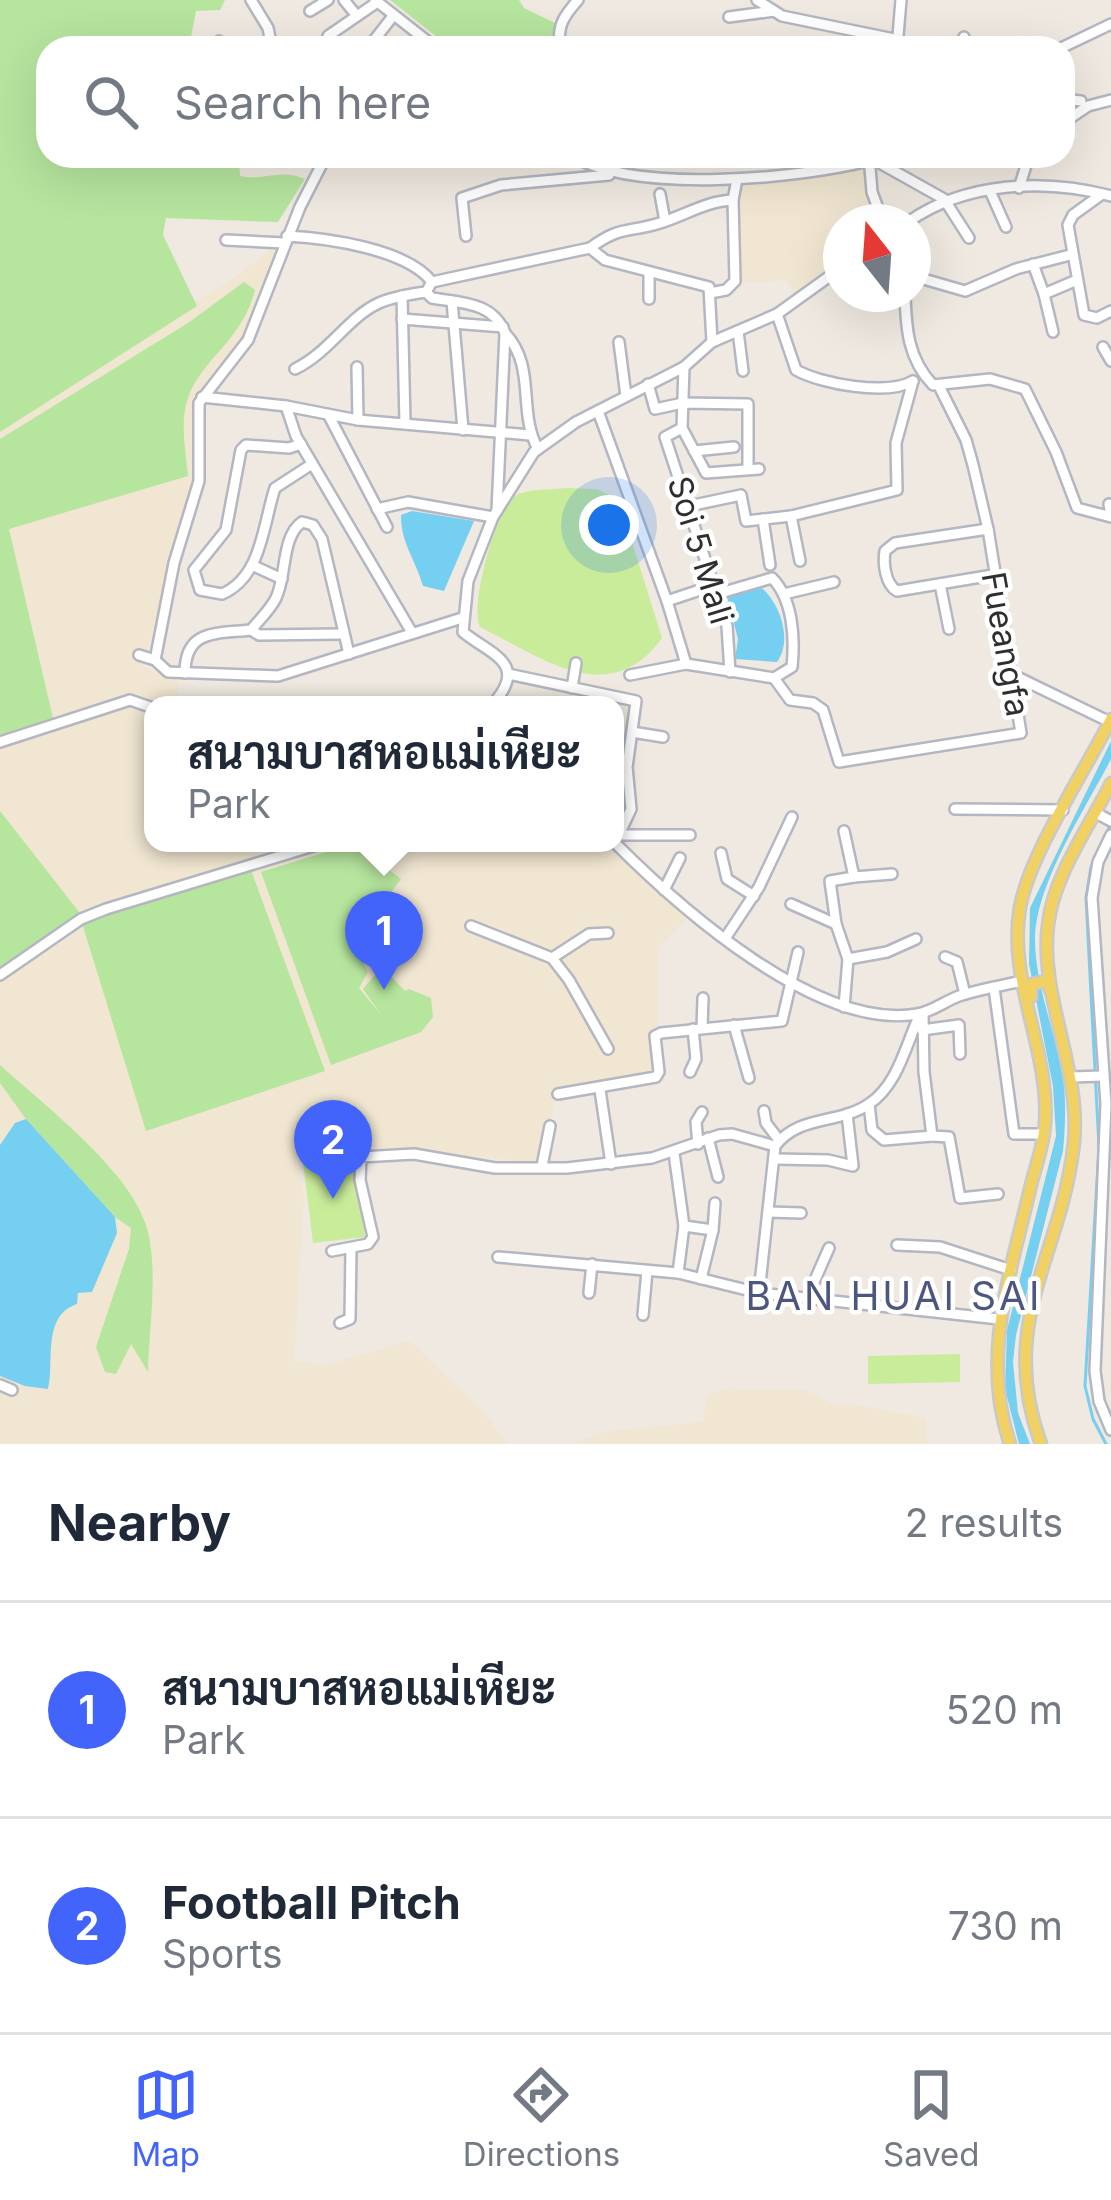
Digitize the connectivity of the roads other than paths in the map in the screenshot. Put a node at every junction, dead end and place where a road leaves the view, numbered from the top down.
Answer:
1 (251, 0) edge
2 (328, 0) edge
3 (344, 0) edge
4 (578, 0) edge
5 (757, 0) edge
6 (901, 0) edge
7 (375, 1) edge
8 (310, 11) dead end
9 (774, 11) junction
10 (357, 16) junction
11 (393, 16) junction
12 (729, 17) dead end
13 (1111, 24) edge
14 (270, 36) edge
15 (328, 36) dead end
16 (377, 36) edge
17 (420, 36) edge
18 (558, 36) edge
19 (865, 36) edge
20 (899, 36) edge
21 (1075, 41) edge
22 (1075, 100) edge
23 (1111, 100) edge
24 (1081, 101) dead end
25 (1075, 115) edge
26 (318, 168) edge
27 (592, 168) edge
28 (841, 168) edge
29 (869, 168) edge
30 (887, 168) edge
31 (1025, 168) edge
32 (620, 173) junction
33 (737, 179) junction
34 (540, 182) junction
35 (1018, 188) junction
36 (990, 191) junction
37 (660, 194) dead end
38 (1107, 195) edge
39 (541, 197) dead end
40 (944, 199) junction
41 (733, 200) junction
42 (877, 204) edge
43 (931, 207) edge
44 (665, 221) junction
45 (1006, 227) dead end
46 (466, 236) dead end
47 (969, 238) dead end
48 (286, 239) junction
49 (226, 240) dead end
50 (590, 248) junction
51 (1070, 255) junction
52 (1033, 264) junction
53 (649, 272) junction
54 (1076, 280) junction
55 (823, 281) edge
56 (931, 281) edge
57 (429, 287) junction
58 (710, 293) junction
59 (1043, 294) junction
60 (402, 296) junction
61 (649, 299) dead end
62 (452, 301) junction
63 (1111, 311) edge
64 (907, 312) edge
65 (777, 314) junction
66 (402, 319) junction
67 (454, 322) junction
68 (504, 330) junction
69 (738, 331) junction
70 (1053, 332) dead end
71 (620, 342) dead end
72 (712, 342) junction
73 (1103, 347) dead end
74 (1111, 362) edge
75 (357, 367) dead end
76 (684, 367) junction
77 (295, 369) dead end
78 (743, 371) dead end
79 (918, 378) junction
80 (648, 384) junction
81 (939, 386) junction
82 (626, 396) junction
83 (202, 397) junction
84 (683, 403) junction
85 (286, 406) junction
86 (598, 411) junction
87 (329, 416) junction
88 (358, 420) junction
89 (405, 424) junction
90 (682, 428) junction
91 (463, 430) junction
92 (500, 433) junction
93 (530, 434) junction
94 (301, 444) junction
95 (734, 447) dead end
96 (538, 449) junction
97 (694, 451) junction
98 (312, 464) junction
99 (1109, 504) edge
100 (689, 506) junction
101 (377, 509) junction
102 (495, 514) junction
103 (791, 516) junction
104 (763, 519) junction
105 (387, 527) dead end
106 (988, 530) junction
107 (800, 561) dead end
108 (252, 565) junction
109 (770, 565) dead end
110 (993, 575) junction
111 (282, 579) junction
112 (834, 582) dead end
113 (940, 584) junction
114 (716, 590) junction
115 (784, 594) junction
116 (667, 601) junction
117 (462, 618) junction
118 (949, 628) dead end
119 (250, 630) junction
120 (411, 632) junction
121 (342, 634) junction
122 (349, 654) junction
123 (139, 655) dead end
124 (155, 661) junction
125 (575, 663) dead end
126 (686, 664) junction
127 (730, 672) junction
128 (185, 673) junction
129 (508, 674) junction
130 (1009, 674) junction
131 (630, 675) dead end
132 (774, 678) junction
133 (572, 688) junction
134 (504, 694) edge
135 (614, 696) edge
136 (624, 698) edge
137 (144, 705) edge
138 (1110, 720) edge
139 (663, 737) dead end
140 (631, 738) junction
141 (624, 740) edge
142 (0, 742) edge
143 (1111, 783) edge
144 (955, 809) dead end
145 (1063, 810) junction
146 (792, 817) dead end
147 (1104, 818) edge
148 (624, 821) edge
149 (844, 831) dead end
150 (690, 835) dead end
151 (1111, 835) edge
152 (624, 839) edge
153 (624, 848) edge
154 (293, 852) edge
155 (721, 853) dead end
156 (680, 858) dead end
157 (892, 874) dead end
158 (854, 877) junction
159 (664, 890) junction
160 (754, 896) junction
161 (791, 904) dead end
162 (836, 924) junction
163 (471, 926) dead end
164 (1047, 927) junction
165 (608, 933) dead end
166 (726, 937) junction
167 (916, 939) dead end
168 (798, 952) dead end
169 (945, 956) dead end
170 (552, 958) junction
171 (848, 959) junction
172 (0, 975) edge
173 (1045, 978) junction
174 (1027, 982) junction
175 (789, 984) junction
176 (994, 988) junction
177 (965, 994) junction
178 (703, 998) dead end
179 (844, 1006) junction
180 (922, 1014) junction
181 (734, 1025) junction
182 (697, 1029) junction
183 (922, 1030) junction
184 (1063, 1041) junction
185 (608, 1049) dead end
186 (960, 1054) dead end
187 (896, 1071) junction
188 (1104, 1071) edge
189 (690, 1072) dead end
190 (924, 1072) junction
191 (1077, 1077) junction
192 (749, 1078) dead end
193 (600, 1090) junction
194 (558, 1094) dead end
195 (869, 1104) junction
196 (702, 1112) dead end
197 (764, 1112) dead end
198 (848, 1114) junction
199 (550, 1126) dead end
200 (1044, 1134) junction
201 (965, 1135) dead end
202 (932, 1136) junction
203 (949, 1137) junction
204 (703, 1141) junction
205 (777, 1143) junction
206 (674, 1153) junction
207 (1107, 1155) edge
208 (775, 1159) junction
209 (611, 1164) junction
210 (542, 1166) junction
211 (718, 1177) dead end
212 (998, 1194) dead end
213 (715, 1203) dead end
214 (769, 1212) junction
215 (801, 1213) dead end
216 (1106, 1213) edge
217 (684, 1226) junction
218 (712, 1230) junction
219 (1106, 1244) edge
220 (897, 1245) dead end
221 (351, 1248) junction
222 (829, 1248) dead end
223 (332, 1251) dead end
224 (498, 1257) dead end
225 (592, 1264) junction
226 (1011, 1270) junction
227 (647, 1271) junction
228 (678, 1274) junction
229 (701, 1279) junction
230 (589, 1292) dead end
231 (760, 1293) junction
232 (807, 1298) junction
233 (644, 1315) dead end
234 (999, 1319) junction
235 (340, 1323) dead end
236 (0, 1385) edge
237 (12, 1390) dead end
238 (1111, 1430) edge
239 (1010, 1444) edge
240 (1041, 1444) edge

1 - 14 street
2 - 8 street
3 - 10 street
4 - 18 street
5 - 9 street
6 - 20 street
7 - 10 street
7 - 11 street
9 - 12 street
9 - 19 street
10 - 15 street
11 - 16 street
11 - 17 street
13 - 21 street
22 - 24 street
23 - 25 street
26 - 48 street
27 - 32 street
28 - 33 street
29 - 42 street
30 - 40 street
31 - 35 street
32 - 33 street
32 - 34 street
33 - 41 street
34 - 39 street
34 - 46 street
35 - 36 street
35 - 38 street
36 - 40 street
36 - 45 street
37 - 44 street
38 - 51 street
40 - 43 street
40 - 47 street
41 - 44 street
41 - 58 street
44 - 50 street
48 - 49 street
48 - 57 street
48 - 83 street
50 - 53 street
50 - 57 street
51 - 52 street
51 - 54 street
52 - 56 street
52 - 59 street
53 - 58 street
53 - 61 street
54 - 59 street
54 - 63 street
55 - 65 street
57 - 60 street
57 - 62 street
58 - 72 street
59 - 70 street
60 - 66 street
60 - 77 street
62 - 67 street
62 - 68 street
64 - 79 street
65 - 69 street
65 - 79 street
66 - 67 street
66 - 89 street
67 - 68 street
67 - 91 street
68 - 92 street
68 - 93 street
69 - 72 street
69 - 78 street
71 - 82 street
72 - 76 street
73 - 74 street
75 - 88 street
76 - 80 street
76 - 84 street, Soi 5 Mali
79 - 81 street
79 - 103 street
80 - 82 street
80 - 84 street
81 - 99 street
81 - 106 street, Fueangfa
82 - 86 street
83 - 85 street
83 - 124 street
84 - 90 street, Soi 5 Mali
84 - 97 street
85 - 87 street
85 - 94 street
86 - 96 street
86 - 116 street
87 - 88 street
87 - 101 street
88 - 89 street
89 - 91 street
90 - 97 street
90 - 100 street, Soi 5 Mali
91 - 92 street
92 - 93 street
92 - 102 street
93 - 96 street
94 - 98 street
94 - 108 street
95 - 97 street
96 - 102 street
98 - 108 street
98 - 120 street
100 - 104 street
100 - 114 street, Soi 5 Mali
101 - 102 street
101 - 105 street
102 - 117 street
103 - 104 street
103 - 107 street
104 - 109 street
106 - 110 street, Fueangfa
106 - 113 street
108 - 111 street
110 - 113 street
110 - 130 street, Fueangfa
111 - 119 street
111 - 121 street
112 - 115 street
113 - 118 street
114 - 115 street
114 - 116 street
114 - 127 street, Soi 5 Mali
115 - 132 street
116 - 126 street
117 - 120 street
117 - 129 street
119 - 121 street
119 - 128 street
120 - 122 street
121 - 122 street
122 - 128 street
123 - 124 street
124 - 128 street
125 - 133 street
126 - 127 street
126 - 131 street
127 - 132 street
129 - 133 street
129 - 134 street
130 - 132 street, Fueangfa
130 - 138 street
133 - 135 street
136 - 140 street
137 - 142 street
138 - 145 main road
139 - 140 street
140 - 141 street
140 - 148 street
143 - 147 main road
144 - 145 street
145 - 174 main road
146 - 160 street
147 - 164 main road
149 - 158 street
150 - 152 street
151 - 188 street
153 - 159 street
154 - 172 street
155 - 160 street
156 - 159 street
157 - 158 street
158 - 162 street
159 - 166 street
160 - 166 street
161 - 162 street
162 - 171 street
163 - 170 street
164 - 173 main road
164 - 184 main road
165 - 170 street
166 - 175 street
167 - 171 street
168 - 175 street
169 - 177 street
170 - 185 street
171 - 179 street
173 - 174 main road
173 - 184 main road
174 - 176 street
174 - 200 main road
175 - 179 street
175 - 181 street
176 - 177 street
176 - 200 street
177 - 180 street
178 - 182 street
179 - 180 street
180 - 183 street
180 - 187 street
181 - 182 street
181 - 192 street
182 - 189 street
182 - 193 street
183 - 186 street
183 - 190 street
184 - 191 main road
187 - 190 street
187 - 195 street
188 - 191 street
188 - 207 street
190 - 202 street
191 - 240 main road
193 - 194 street
193 - 209 street
195 - 198 street
195 - 202 street
196 - 204 street
197 - 205 street
198 - 205 street
198 - 208 street
199 - 210 street
200 - 226 main road
201 - 203 street
202 - 203 street
203 - 212 street
204 - 205 street
204 - 206 street
204 - 211 street
205 - 208 street
206 - 209 street
206 - 217 street
207 - 216 street
208 - 214 street
209 - 210 street
210 - 221 street
213 - 218 street
214 - 215 street
214 - 231 street
216 - 219 street
217 - 218 street
217 - 228 street
218 - 229 street
219 - 238 street
220 - 226 street
221 - 223 street
221 - 235 street
222 - 232 street
224 - 225 street
225 - 227 street
225 - 230 street
226 - 234 main road
227 - 228 street
227 - 233 street
228 - 229 street
229 - 231 street
231 - 232 street
232 - 234 street
234 - 239 main road
236 - 237 street

